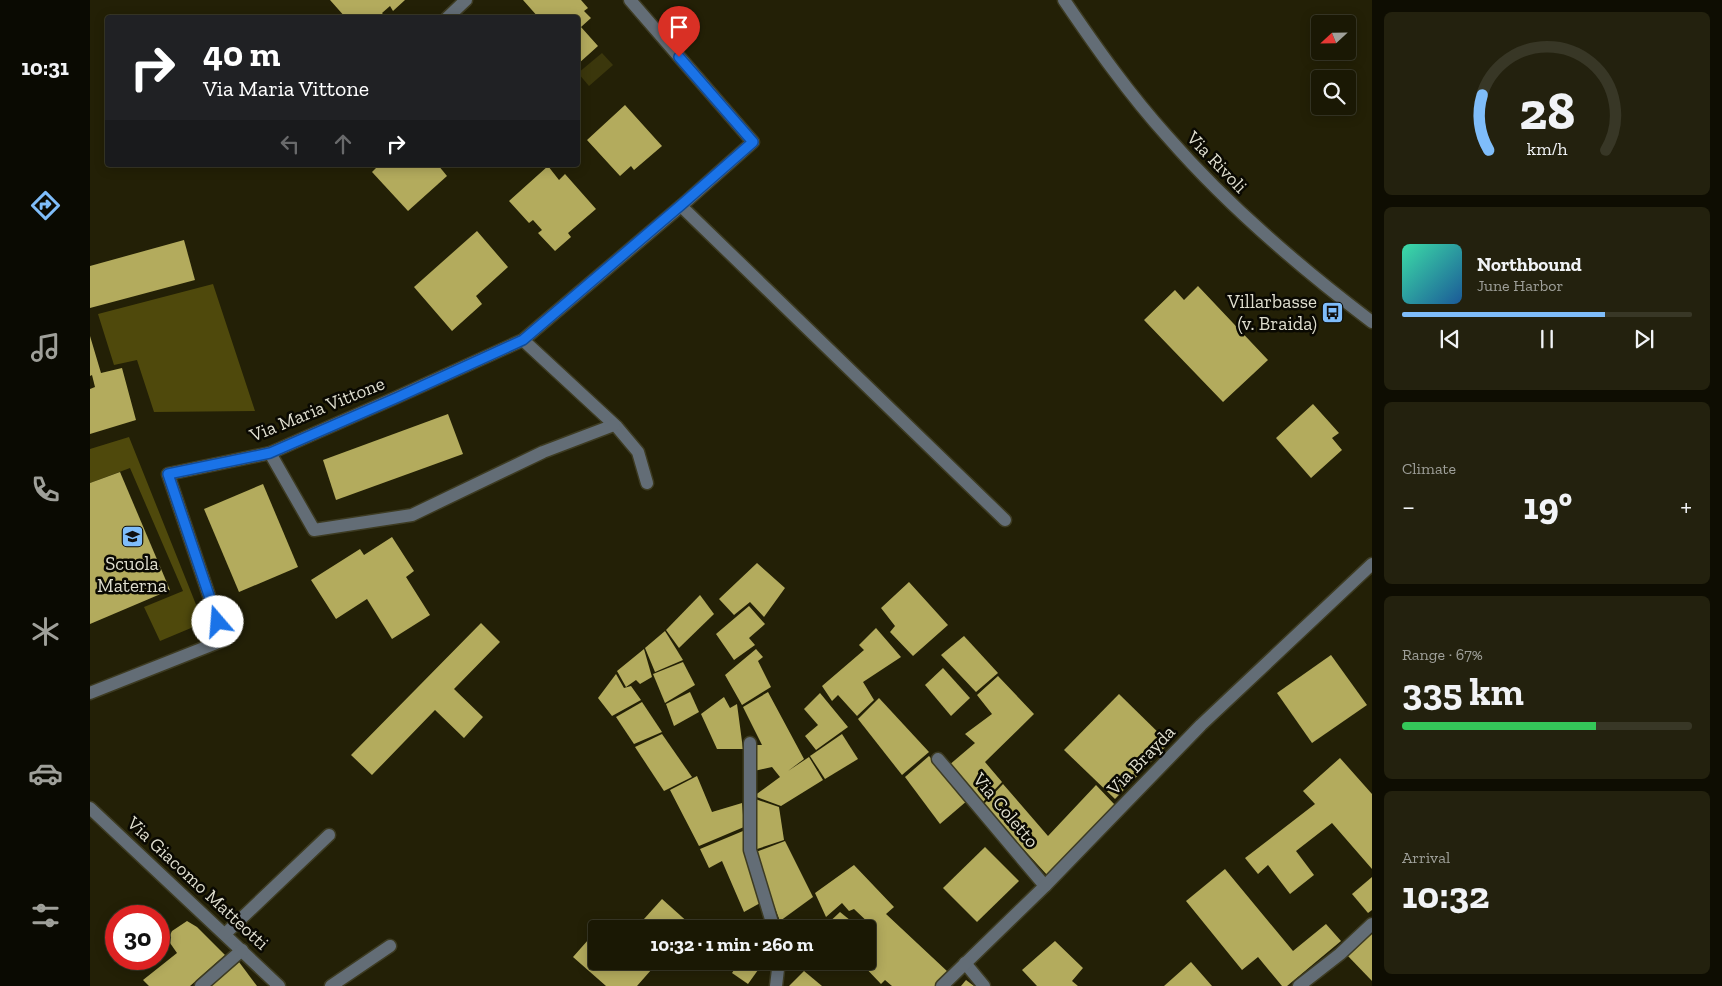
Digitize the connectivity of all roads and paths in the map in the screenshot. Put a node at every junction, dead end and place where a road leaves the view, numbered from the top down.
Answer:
1 (466, 0) edge
2 (630, 0) edge
3 (1066, 2) edge
4 (450, 15) edge
5 (680, 206) junction
6 (1367, 318) edge
7 (1372, 328) edge
8 (523, 340) junction
9 (614, 425) junction
10 (270, 453) junction
11 (647, 483) dead end
12 (1005, 520) dead end
13 (1372, 564) edge
14 (90, 693) edge
15 (750, 743) dead end
16 (938, 759) dead end
17 (90, 808) edge
18 (329, 835) dead end
19 (1045, 886) junction
20 (771, 920) edge
21 (1372, 924) edge
22 (225, 934) junction
23 (390, 946) dead end
24 (242, 950) junction
25 (965, 963) junction
26 (778, 970) edge
27 (201, 986) edge
28 (280, 986) edge
29 (331, 986) edge
30 (776, 986) edge
31 (942, 986) edge
32 (984, 986) edge
33 (1299, 986) edge

1 - 4 street
2 - 5 street, Via Maria Vittone
3 - 6 street, Via Rivoli
5 - 8 street, Via Maria Vittone
5 - 12 street
6 - 7 street, Via Rivoli
8 - 9 street
8 - 10 street, Via Maria Vittone
9 - 10 street
9 - 11 street
10 - 14 street, Via Maria Vittone
13 - 19 street, Via Brayda
15 - 20 street
16 - 19 street, Via Coletto
17 - 22 street, Via Giacomo Matteotti
18 - 22 street
19 - 25 street, Via Brayda
21 - 33 street
22 - 24 street, Via Giacomo Matteotti
23 - 29 street
24 - 27 street
24 - 28 street, Via Giacomo Matteotti
25 - 31 street, Via Brayda
25 - 32 street
26 - 30 street

